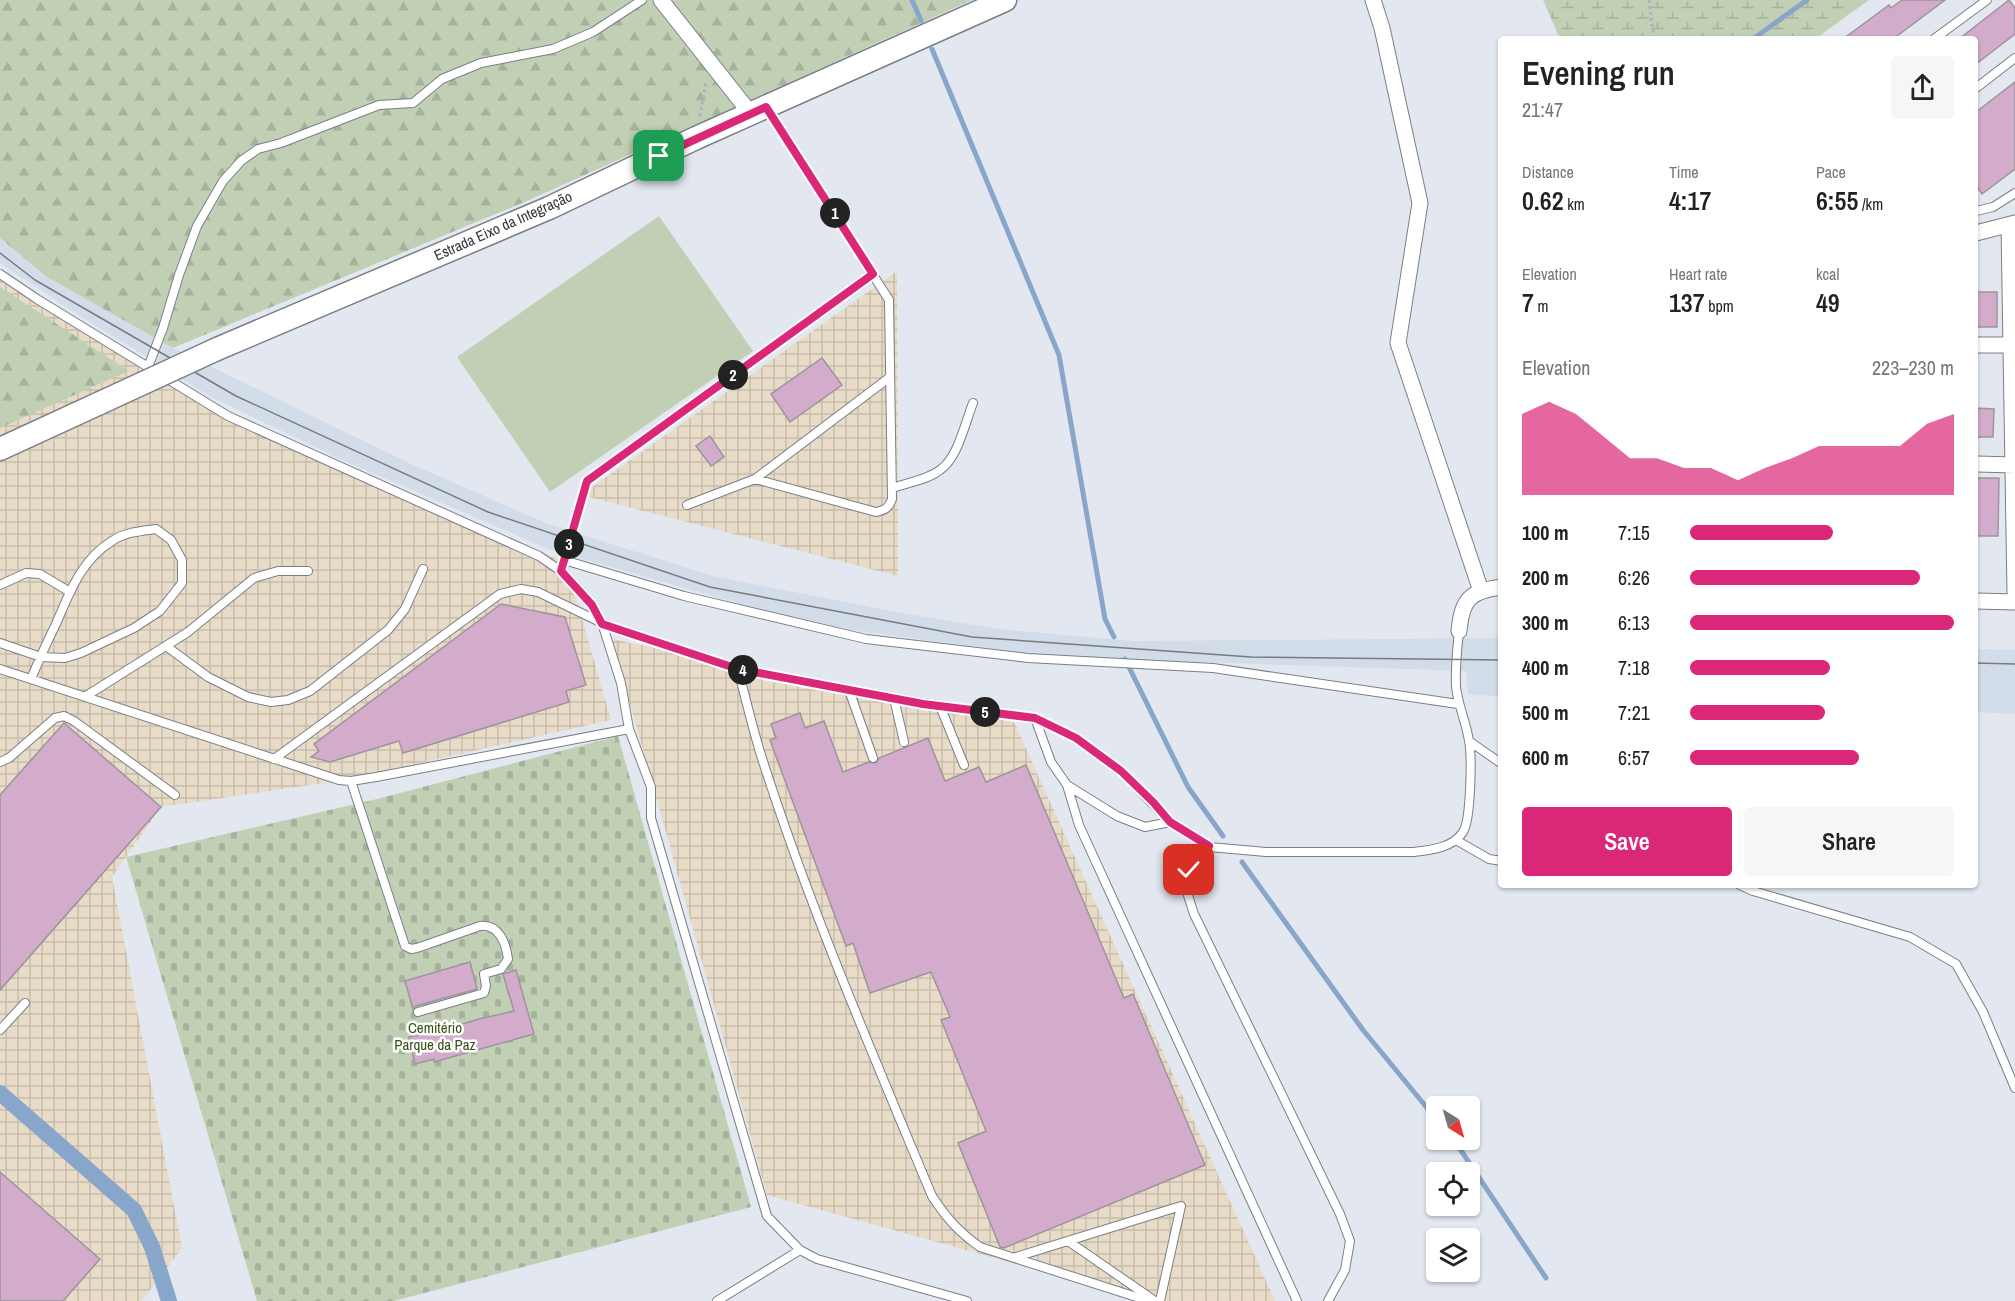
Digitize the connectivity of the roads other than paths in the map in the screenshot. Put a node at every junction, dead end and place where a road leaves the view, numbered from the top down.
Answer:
1 (642, 0) edge
2 (661, 0) edge
3 (1005, 0) edge
4 (1373, 0) edge
5 (1987, 0) edge
6 (1938, 36) edge
7 (2015, 58) edge
8 (1978, 86) edge
9 (759, 110) junction
10 (2015, 194) edge
11 (1978, 211) edge
12 (2012, 224) edge
13 (1978, 232) edge
14 (0, 274) edge
15 (873, 274) junction
16 (1978, 345) edge
17 (2013, 345) edge
18 (148, 367) junction
19 (890, 377) junction
20 (973, 403) dead end
21 (0, 448) edge
22 (1978, 464) edge
23 (2014, 465) edge
24 (755, 479) junction
25 (892, 488) junction
26 (687, 504) dead end
27 (564, 560) junction
28 (423, 569) dead end
29 (561, 571) junction
30 (308, 572) dead end
31 (0, 585) edge
32 (1498, 588) edge
33 (1481, 591) junction
34 (70, 592) junction
35 (2015, 592) edge
36 (1978, 602) edge
37 (2015, 602) edge
38 (602, 624) junction
39 (1459, 631) joint
40 (0, 643) edge
41 (166, 646) junction
42 (41, 657) junction
43 (0, 669) edge
44 (738, 669) junction
45 (31, 679) junction
46 (849, 690) junction
47 (86, 696) junction
48 (894, 698) junction
49 (1458, 704) junction
50 (940, 706) junction
51 (1035, 718) junction
52 (629, 729) junction
53 (1469, 741) junction
54 (904, 742) dead end
55 (873, 758) dead end
56 (274, 759) junction
57 (1498, 761) edge
58 (0, 762) edge
59 (964, 765) dead end
60 (351, 781) junction
61 (1067, 785) junction
62 (176, 795) dead end
63 (1170, 822) junction
64 (1456, 840) junction
65 (1209, 846) junction
66 (1498, 860) edge
67 (1750, 888) edge
68 (25, 1003) dead end
69 (418, 1012) dead end
70 (0, 1029) edge
71 (2015, 1088) edge
72 (1068, 1241) junction
73 (800, 1250) junction
74 (1014, 1258) junction
75 (717, 1301) edge
76 (967, 1301) edge
77 (1149, 1301) edge
78 (1155, 1301) edge
79 (1160, 1301) edge
80 (1297, 1301) edge
81 (1328, 1301) edge

1 - 18 lane
2 - 9 street
3 - 9 main road, Estrada Eixo da Integração
4 - 33 street
5 - 6 lane
7 - 8 lane
9 - 15 lane
9 - 21 main road, Estrada Eixo da Integração, bridge
10 - 11 lane
12 - 13 street
12 - 17 street
14 - 18 lane
15 - 19 lane
15 - 27 lane
16 - 17 street
17 - 23 street
18 - 29 lane
19 - 24 lane
19 - 25 lane
20 - 25 lane
22 - 23 street
23 - 35 street
24 - 25 lane
24 - 26 lane
27 - 29 lane
27 - 49 lane
28 - 41 lane
29 - 38 lane
30 - 41 lane
31 - 34 lane
32 - 33 street
33 - 39 street
34 - 42 lane
34 - 42 lane
36 - 37 street
38 - 44 lane
38 - 52 lane
38 - 56 lane
39 - 49 lane
40 - 42 lane
41 - 47 lane
42 - 45 lane
43 - 45 lane
44 - 46 lane
44 - 74 lane
45 - 47 lane
46 - 48 lane
46 - 55 lane
47 - 56 lane
48 - 50 lane
48 - 54 lane
49 - 53 lane
50 - 51 lane
50 - 59 lane
51 - 61 lane
51 - 63 lane
52 - 60 lane
52 - 73 lane
53 - 57 lane
53 - 64 lane
56 - 60 lane
58 - 62 lane
60 - 69 lane
61 - 63 lane
61 - 80 lane
63 - 65 lane
64 - 65 lane
64 - 66 lane
65 - 81 lane
67 - 71 lane
68 - 70 lane
72 - 74 lane
72 - 78 lane
72 - 79 lane
73 - 75 lane
73 - 76 lane
74 - 77 lane

